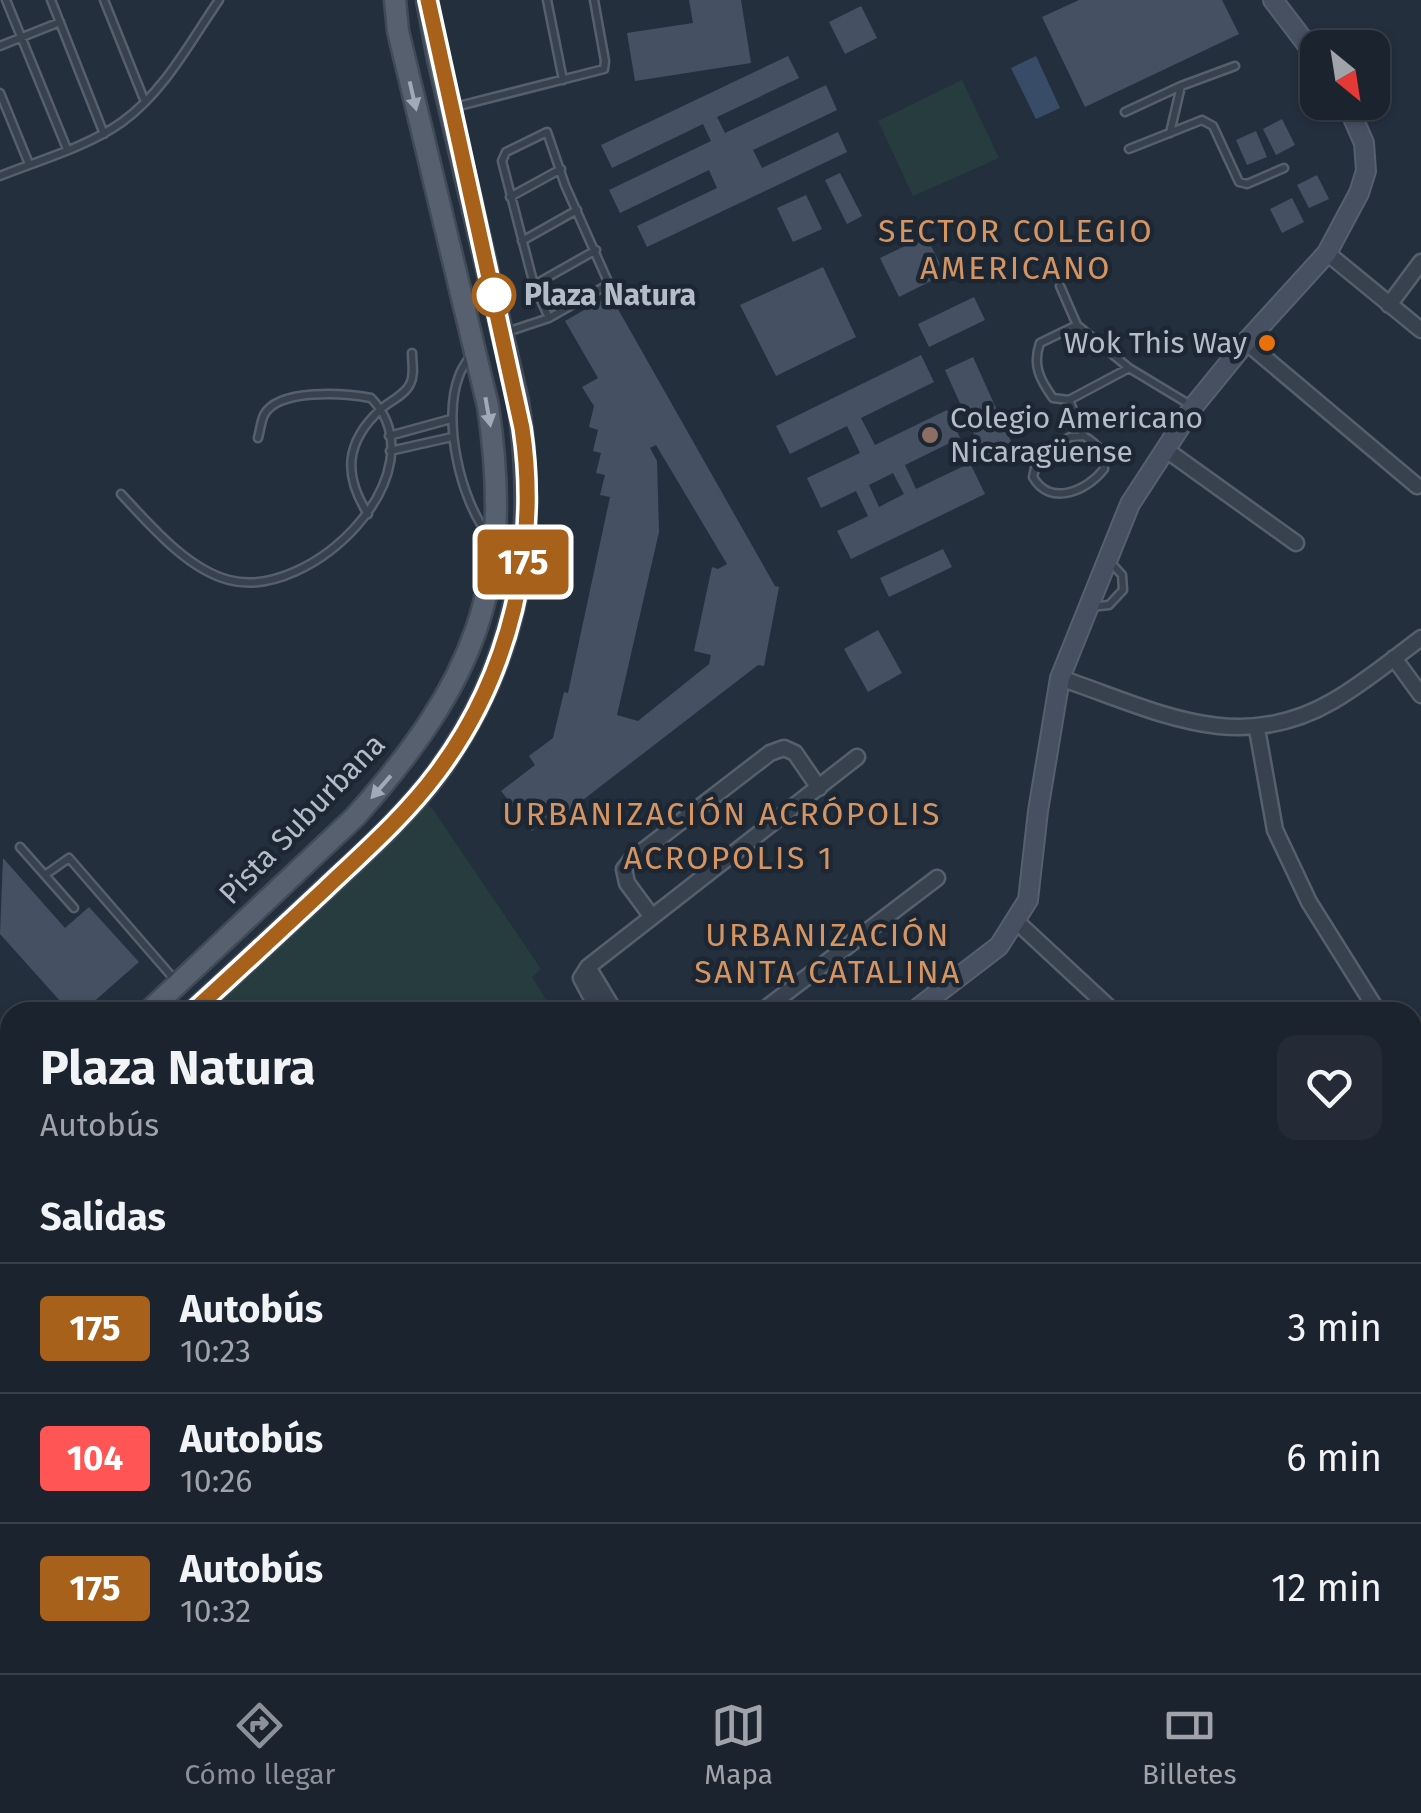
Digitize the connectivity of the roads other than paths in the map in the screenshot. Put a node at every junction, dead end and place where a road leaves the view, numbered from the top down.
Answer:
1 (6, 0) edge
2 (51, 0) edge
3 (104, 0) edge
4 (219, 0) edge
5 (395, 0) edge
6 (419, 0) edge
7 (428, 0) edge
8 (548, 0) edge
9 (594, 0) edge
10 (1273, 0) edge
11 (60, 22) junction
12 (1300, 35) edge
13 (22, 38) junction
14 (0, 46) edge
15 (1235, 66) dead end
16 (563, 80) junction
17 (1181, 86) junction
18 (0, 93) edge
19 (145, 102) junction
20 (449, 109) junction
21 (1125, 112) dead end
22 (1354, 120) edge
23 (455, 132) junction
24 (1170, 133) junction
25 (104, 134) junction
26 (67, 149) junction
27 (1130, 149) dead end
28 (28, 164) junction
29 (560, 168) junction
30 (1284, 168) dead end
31 (0, 176) edge
32 (510, 198) junction
33 (576, 210) junction
34 (522, 240) junction
35 (596, 250) junction
36 (1327, 253) junction
37 (1421, 262) edge
38 (534, 284) junction
39 (1060, 286) dead end
40 (1389, 305) junction
41 (549, 318) junction
42 (1077, 324) junction
43 (1421, 330) edge
44 (503, 334) junction
45 (1246, 342) junction
46 (474, 350) junction
47 (412, 353) dead end
48 (1129, 368) junction
49 (1069, 400) junction
50 (1193, 407) junction
51 (381, 409) junction
52 (451, 419) junction
53 (389, 436) junction
54 (1084, 436) junction
55 (453, 437) junction
56 (258, 438) dead end
57 (1165, 449) junction
58 (390, 451) junction
59 (1417, 486) dead end
60 (121, 494) dead end
61 (368, 514) junction
62 (1296, 542) dead end
63 (494, 543) junction
64 (1108, 560) junction
65 (1089, 607) junction
66 (1421, 638) edge
67 (1394, 658) junction
68 (1060, 678) junction
69 (1421, 695) edge
70 (1257, 728) junction
71 (857, 757) dead end
72 (819, 788) junction
73 (20, 847) dead end
74 (46, 875) junction
75 (936, 878) dead end
76 (74, 908) dead end
77 (652, 918) junction
78 (1017, 922) junction
79 (588, 967) junction
80 (179, 984) junction
81 (159, 1002) edge
82 (203, 1002) edge
83 (594, 1002) edge
84 (609, 1002) edge
85 (773, 1002) edge
86 (926, 1002) edge
87 (1103, 1002) edge
88 (1372, 1002) edge

1 - 13 lane
2 - 11 lane
3 - 19 lane
4 - 19 lane
5 -> 46 main road, Pista Suburbana
6 - 23 main road
7 - 20 main road, Pista Suburbana
8 - 16 lane
9 - 16 lane
10 - 12 street
11 - 13 lane
11 - 25 lane
13 - 14 lane
13 - 26 lane
15 - 17 lane
16 - 20 lane
17 - 21 lane
17 - 24 lane
18 - 28 lane
19 - 25 lane
20 - 23 main road, Pista Suburbana
22 - 36 street
23 - 44 main road, Pista Suburbana
24 - 27 lane
24 - 30 lane
25 - 26 lane
26 - 28 lane
28 - 31 lane
29 - 32 lane
29 - 32 lane
29 - 33 lane
32 - 34 lane
33 - 34 lane
33 - 35 lane
34 - 38 lane
35 - 38 lane
35 - 41 lane
36 - 40 street
36 - 45 street
37 - 40 street
38 - 41 lane
39 - 42 lane
40 - 43 street
41 - 44 lane
42 - 48 lane
42 - 49 lane
44 - 82 main road, Pista Suburbana
45 - 50 street
45 - 59 street
46 - 52 lane
46 -> 63 main road, Pista Suburbana
47 - 51 lane
48 - 49 lane
48 - 50 lane
49 - 54 lane
50 - 57 street
51 - 53 lane
51 - 56 lane
51 - 61 lane
52 - 53 lane
52 - 55 lane
53 - 58 lane
54 - 54 lane
55 - 58 lane
55 - 63 lane
57 - 62 street
57 - 64 street
58 - 61 lane
60 - 61 lane
63 -> 80 main road, Pista Suburbana
64 - 65 street
64 - 65 lane
65 - 68 street
66 - 67 street
67 - 69 street
67 - 70 street
68 - 70 street
68 - 78 street
70 - 88 street
71 - 72 street
72 - 77 street
72 - 77 street
73 - 74 lane
74 - 76 lane
74 - 80 lane
75 - 85 street
77 - 79 street
78 - 86 street
78 - 87 street
79 - 83 street
79 - 84 street
80 - 81 main road, Pista Suburbana

